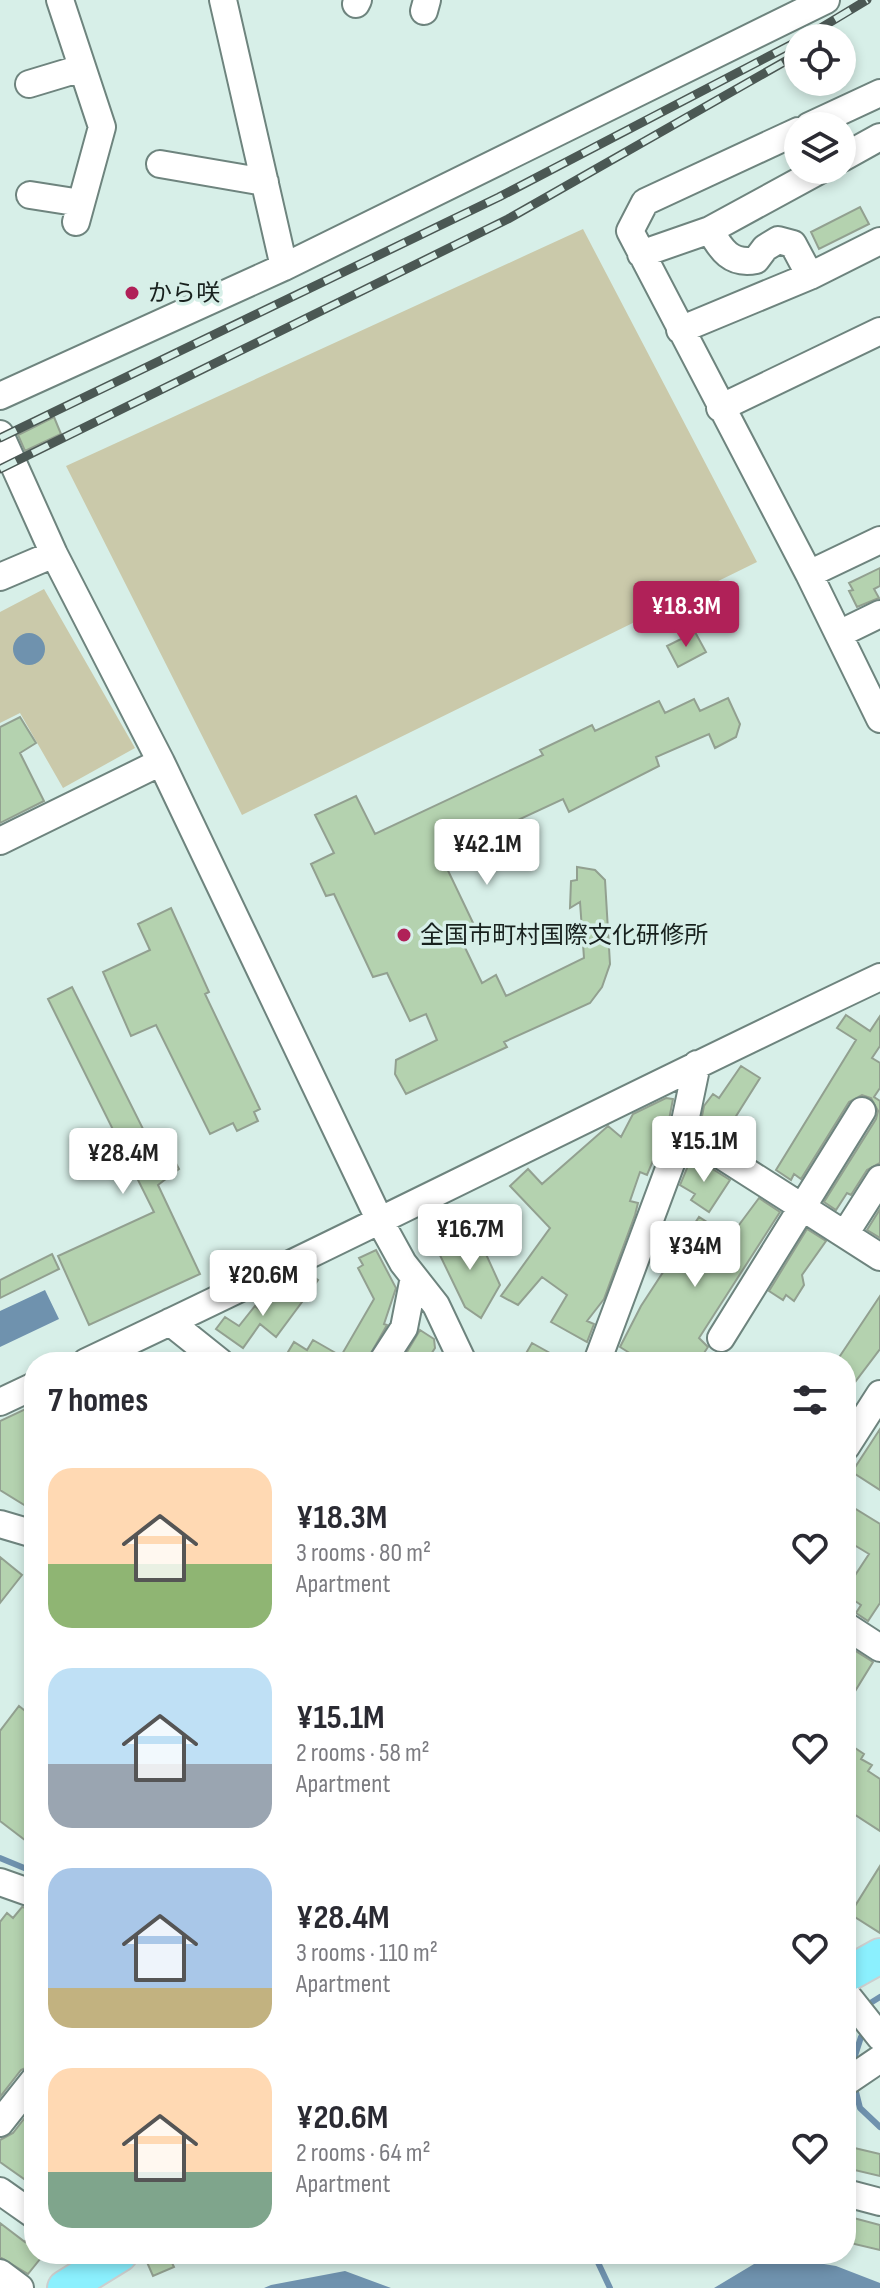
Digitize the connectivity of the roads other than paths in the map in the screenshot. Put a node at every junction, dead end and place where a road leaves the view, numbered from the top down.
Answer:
1 (60, 0) edge
2 (223, 0) edge
3 (826, 0) edge
4 (788, 9) edge
5 (82, 68) junction
6 (29, 84) dead end
7 (870, 98) edge
8 (840, 112) edge
9 (880, 135) edge
10 (784, 137) edge
11 (856, 150) edge
12 (160, 164) dead end
13 (265, 182) junction
14 (794, 184) edge
15 (30, 195) dead end
16 (710, 230) junction
17 (880, 241) edge
18 (641, 254) junction
19 (284, 267) junction
20 (810, 276) junction
21 (680, 330) junction
22 (880, 331) edge
23 (0, 396) edge
24 (720, 408) junction
25 (0, 434) edge
26 (880, 540) edge
27 (54, 554) junction
28 (0, 577) edge
29 (812, 581) junction
30 (880, 614) edge
31 (839, 634) junction
32 (880, 719) edge
33 (161, 762) junction
34 (0, 841) edge
35 (880, 977) edge
36 (697, 1064) junction
37 (862, 1111) dead end
38 (683, 1131) junction
39 (880, 1179) edge
40 (801, 1206) junction
41 (381, 1223) junction
42 (845, 1234) junction
43 (880, 1257) edge
44 (414, 1277) junction
45 (170, 1322) junction
46 (721, 1338) dead end
47 (107, 1352) edge
48 (208, 1352) edge
49 (388, 1352) edge
50 (458, 1352) edge
51 (601, 1352) edge
52 (24, 1391) edge
53 (880, 1394) edge
54 (0, 1402) edge
55 (856, 1431) edge
56 (0, 1524) edge
57 (24, 1531) edge
58 (856, 1633) edge
59 (880, 1648) edge
60 (1, 1884) edge
61 (24, 1891) edge
62 (880, 1956) edge
63 (856, 1969) edge
64 (856, 2007) edge
65 (880, 2037) edge
66 (880, 2059) edge
67 (856, 2075) edge
68 (24, 2093) edge
69 (0, 2123) edge
70 (0, 2191) edge
71 (856, 2196) edge
72 (880, 2202) edge
73 (24, 2208) edge
74 (96, 2264) edge
75 (0, 2273) edge
76 (20, 2288) edge
77 (65, 2288) edge

1 - 5 street
2 - 13 street
3 - 4 street
4 - 19 street
5 - 6 street
5 - 15 street
7 - 8 street
7 - 9 street
9 - 11 street
10 - 18 street
12 - 13 street
13 - 19 street
14 - 16 street
16 - 18 street
16 - 20 street
17 - 20 street
18 - 21 street
19 - 23 street
20 - 21 street
21 - 24 street
22 - 24 street
24 - 29 street
25 - 27 street
26 - 29 street
27 - 28 street
27 - 33 street
29 - 31 street
30 - 31 street
31 - 32 street
33 - 34 street
33 - 41 street
35 - 36 street
36 - 38 street
36 - 41 street
37 - 40 street
38 - 40 street
38 - 51 street
39 - 42 street
40 - 42 street
40 - 46 street
41 - 44 street
41 - 45 street
42 - 43 street
44 - 49 street
44 - 50 street
45 - 47 street
45 - 48 street
52 - 54 street
53 - 55 street
56 - 57 street
58 - 59 street
60 - 61 street
62 - 63 main road
64 - 65 street
66 - 67 street
68 - 69 street
70 - 73 street
71 - 72 street
74 - 77 main road
75 - 76 street

